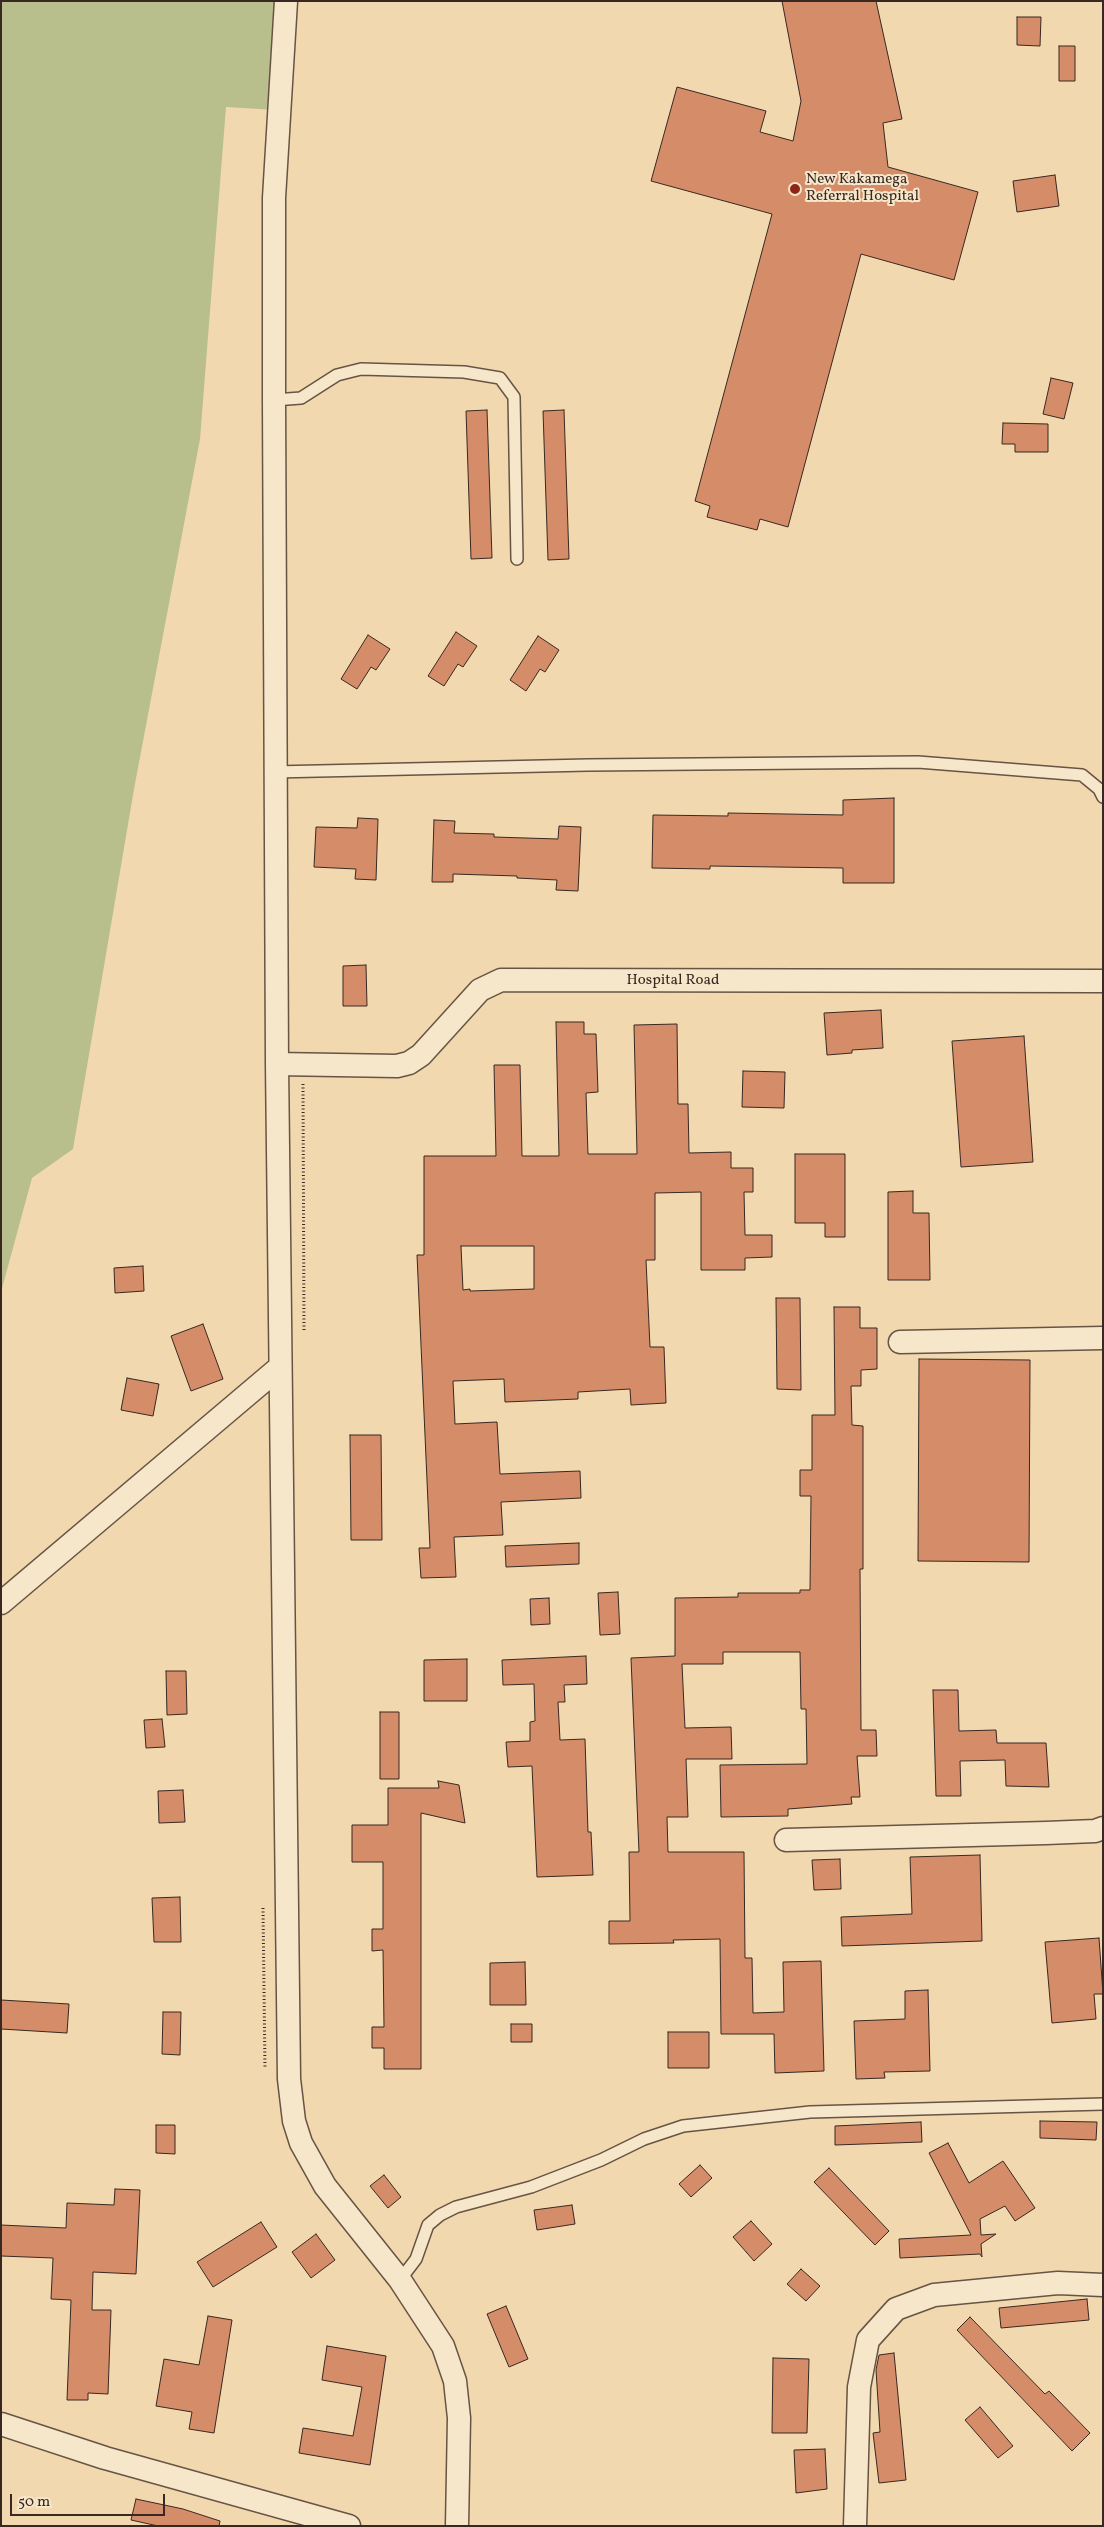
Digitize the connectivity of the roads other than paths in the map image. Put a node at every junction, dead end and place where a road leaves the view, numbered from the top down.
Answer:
1 (286, 1) edge
2 (274, 400) junction
3 (518, 559) dead end
4 (274, 772) junction
5 (1103, 798) edge
6 (1103, 982) edge
7 (277, 1064) junction
8 (1103, 1338) edge
9 (900, 1342) dead end
10 (280, 1367) junction
11 (1, 1603) edge
12 (1103, 1828) edge
13 (786, 1840) dead end
14 (1103, 2104) edge
15 (400, 2280) junction
16 (1103, 2285) edge
17 (1, 2424) edge
18 (350, 2526) edge
19 (458, 2526) edge
20 (854, 2526) edge

1 - 2 street
2 - 3 lane
2 - 4 street
4 - 5 lane
4 - 7 street
6 - 7 street, Hospital Road
7 - 10 street
8 - 9 street
10 - 11 street
10 - 15 street
12 - 13 street
14 - 15 lane
15 - 19 street
16 - 20 street
17 - 18 street

